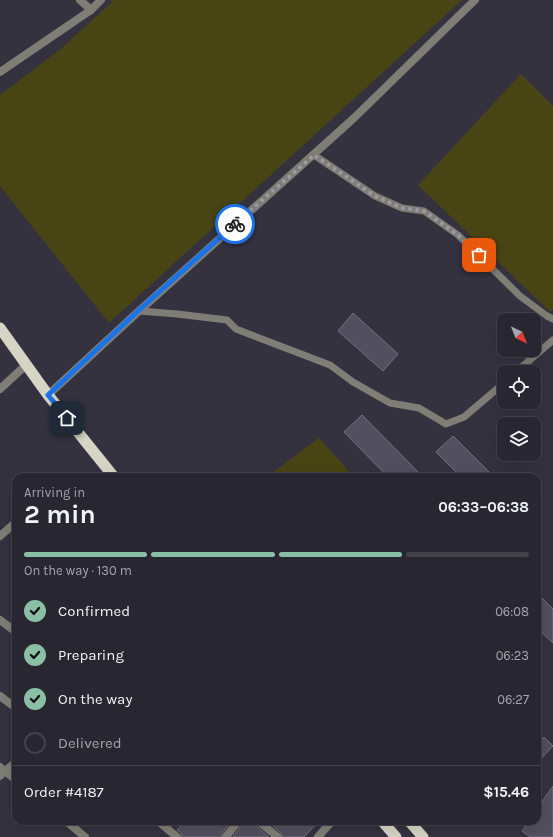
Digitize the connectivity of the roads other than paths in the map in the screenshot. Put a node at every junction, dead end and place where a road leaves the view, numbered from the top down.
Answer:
1 (80, 0) edge
2 (101, 0) edge
3 (475, 0) edge
4 (91, 10) junction
5 (0, 72) edge
6 (314, 155) junction
7 (138, 311) junction
8 (553, 320) edge
9 (0, 328) edge
10 (553, 340) edge
11 (26, 365) junction
12 (524, 365) edge
13 (0, 389) edge
14 (497, 389) edge
15 (48, 395) junction
16 (111, 473) edge
17 (12, 526) edge
18 (0, 536) edge
19 (0, 620) edge
20 (12, 629) edge
21 (0, 696) edge
22 (12, 705) edge
23 (12, 765) edge
24 (2, 771) edge
25 (12, 777) edge
26 (71, 825) edge
27 (163, 825) edge
28 (235, 825) edge
29 (263, 825) edge
30 (328, 825) edge
31 (386, 825) edge
32 (412, 825) edge
33 (85, 837) edge
34 (177, 837) edge
35 (226, 837) edge
36 (278, 837) edge
37 (318, 837) edge
38 (396, 837) edge
39 (423, 837) edge

1 - 4 street
2 - 4 street
3 - 6 street
4 - 5 street
6 - 7 street
6 - 8 lane
7 - 14 lane
7 - 15 street
9 - 11 highway
10 - 12 lane
11 - 13 street
11 - 15 highway
15 - 16 highway
17 - 18 street
19 - 20 street
21 - 22 street
23 - 24 street
24 - 25 street
26 - 33 street
27 - 34 street
28 - 35 street
29 - 36 street
30 - 37 street
31 - 38 highway
32 - 39 highway

